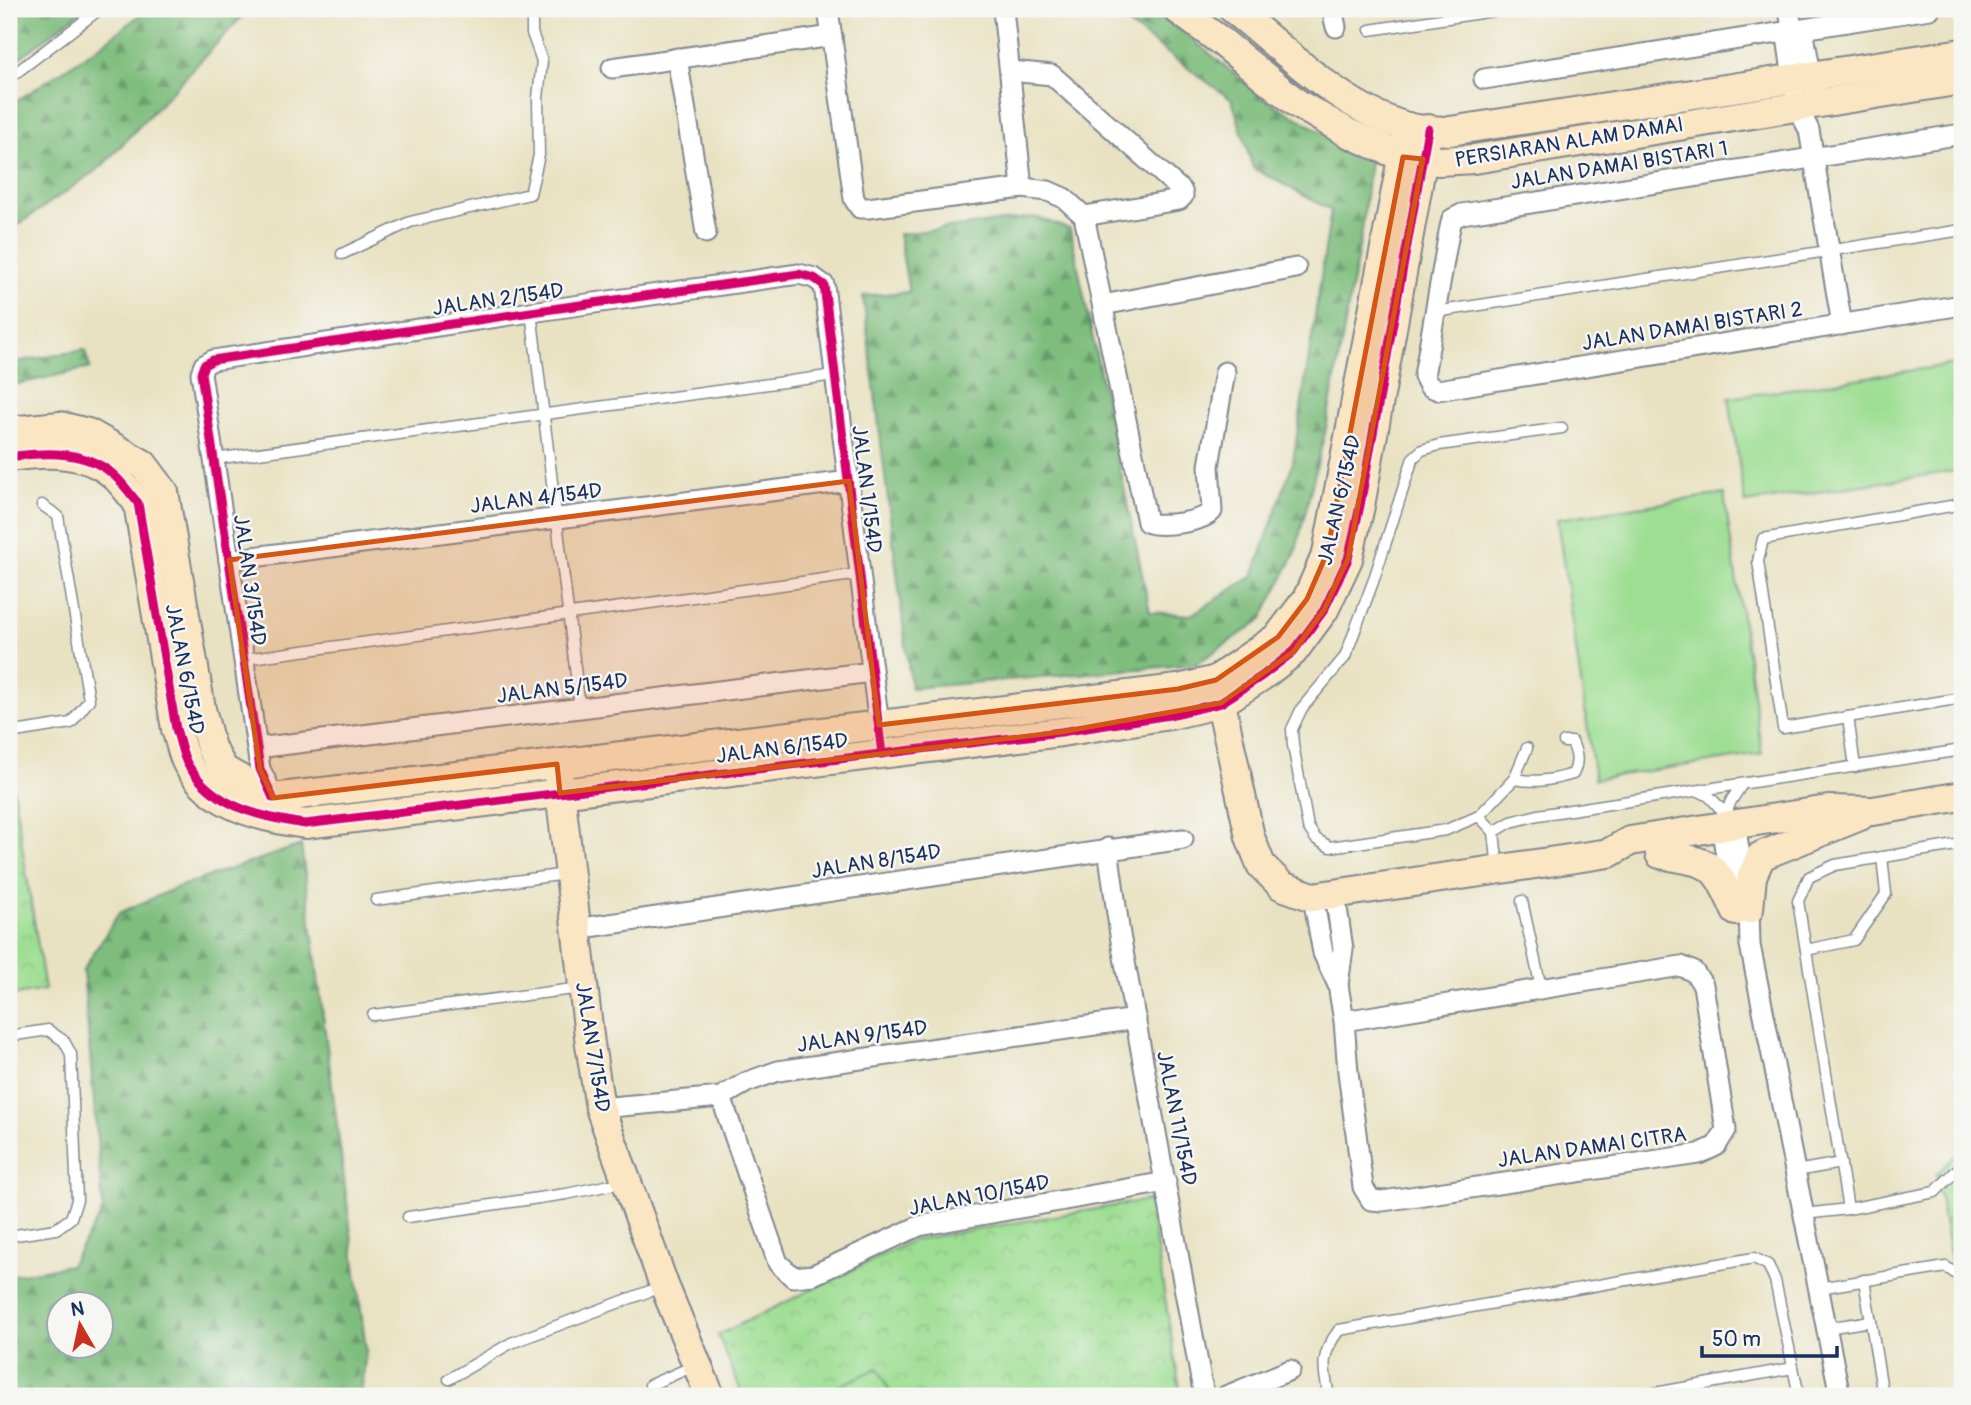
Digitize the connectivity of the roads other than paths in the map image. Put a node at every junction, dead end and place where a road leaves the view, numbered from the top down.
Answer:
1 (100, 9) edge
2 (532, 9) edge
3 (828, 9) edge
4 (1177, 9) edge
5 (1233, 9) edge
6 (1506, 9) edge
7 (1789, 9) edge
8 (1930, 9) edge
9 (1008, 12) edge
10 (1792, 29) junction
11 (1370, 30) dead end
12 (832, 36) junction
13 (1962, 52) edge
14 (677, 58) junction
15 (612, 68) dead end
16 (1010, 71) junction
17 (9, 78) edge
18 (1484, 79) dead end
19 (1962, 80) edge
20 (1805, 99) junction
21 (1418, 128) junction
22 (1962, 134) edge
23 (1813, 157) junction
24 (1412, 162) junction
25 (1022, 188) junction
26 (1084, 216) junction
27 (1962, 230) edge
28 (706, 233) dead end
29 (1829, 252) junction
30 (342, 254) dead end
31 (1296, 268) dead end
32 (799, 275) joint
33 (1103, 305) junction
34 (1962, 305) edge
35 (531, 312) junction
36 (1435, 312) junction
37 (1842, 325) junction
38 (204, 365) joint
39 (1225, 372) dead end
40 (835, 375) junction
41 (1430, 386) joint
42 (544, 415) junction
43 (1562, 428) dead end
44 (9, 431) edge
45 (9, 457) edge
46 (214, 460) junction
47 (849, 481) junction
48 (1962, 504) edge
49 (42, 505) dead end
50 (556, 518) junction
51 (229, 560) junction
52 (860, 575) junction
53 (568, 613) junction
54 (244, 659) junction
55 (872, 672) junction
56 (1245, 687) junction
57 (1219, 692) junction
58 (1962, 698) edge
59 (580, 708) junction
60 (1170, 715) junction
61 (1848, 717) junction
62 (879, 725) junction
63 (1227, 730) junction
64 (9, 733) edge
65 (1564, 742) dead end
66 (257, 748) junction
67 (1527, 748) dead end
68 (1962, 750) edge
69 (882, 754) junction
70 (557, 764) junction
71 (1855, 767) junction
72 (1514, 779) junction
73 (1742, 784) junction
74 (593, 789) junction
75 (1699, 790) junction
76 (560, 793) junction
77 (1962, 796) edge
78 (273, 798) junction
79 (513, 799) junction
80 (1873, 811) junction
81 (1479, 816) junction
82 (563, 822) junction
83 (305, 824) junction
84 (1831, 828) junction
85 (1729, 830) junction
86 (1494, 832) junction
87 (1183, 839) dead end
88 (1962, 844) edge
89 (1108, 848) junction
90 (1609, 853) junction
91 (1660, 854) junction
92 (1882, 857) junction
93 (1498, 869) junction
94 (569, 873) junction
95 (1324, 895) junction
96 (376, 900) dead end
97 (1522, 901) dead end
98 (1742, 910) junction
99 (576, 929) junction
100 (1806, 950) junction
101 (583, 988) junction
102 (1541, 988) junction
103 (373, 1015) dead end
104 (1136, 1019) junction
105 (1344, 1021) junction
106 (9, 1036) edge
107 (721, 1097) junction
108 (600, 1108) junction
109 (1841, 1163) junction
110 (1962, 1165) edge
111 (1796, 1171) junction
112 (1166, 1181) junction
113 (625, 1182) junction
114 (1848, 1209) junction
115 (1804, 1214) junction
116 (408, 1217) dead end
117 (9, 1236) edge
118 (1962, 1278) edge
119 (1864, 1280) junction
120 (664, 1285) junction
121 (1819, 1288) junction
122 (1871, 1321) junction
123 (1827, 1328) junction
124 (696, 1364) junction
125 (1793, 1368) junction
126 (1290, 1370) dead end
127 (449, 1379) dead end
128 (649, 1385) dead end
129 (1684, 1392) edge
130 (710, 1396) edge
131 (1204, 1396) edge
132 (1226, 1396) edge
133 (1329, 1396) edge
134 (1639, 1396) edge
135 (1799, 1396) edge
136 (1840, 1396) edge
137 (1883, 1396) edge

1 - 17 lane
2 - 30 lane
3 - 12 street
4 - 24 street, PERSIARAN ALAM DAMAI
5 - 21 street, PERSIARAN ALAM DAMAI
6 - 11 lane
7 - 10 street
8 - 10 street
9 - 16 street
10 - 18 street
10 - 20 street
12 - 14 street
12 - 25 street
13 - 20 street, PERSIARAN ALAM DAMAI
14 - 15 street
14 - 28 street
16 - 25 street
16 - 26 street
19 - 20 street, PERSIARAN ALAM DAMAI
20 - 21 street, PERSIARAN ALAM DAMAI
20 - 23 street
20 - 24 street, PERSIARAN ALAM DAMAI
21 - 24 street, JALAN 6/154D
22 - 23 street, JALAN DAMAI BISTARI 1
23 - 29 street
23 - 36 street, JALAN DAMAI BISTARI 1
24 - 56 street, JALAN 6/154D
24 - 57 street, JALAN 6/154D
25 - 26 street
26 - 33 street
27 - 29 lane
29 - 36 lane
29 - 37 street
31 - 33 street
32 - 35 street, JALAN 2/154D
32 - 40 street, JALAN 1/154D
33 - 39 street
34 - 37 street, JALAN DAMAI BISTARI 2
35 - 38 street, JALAN 2/154D
35 - 42 lane
36 - 41 street, JALAN DAMAI BISTARI 1
37 - 41 street, JALAN DAMAI BISTARI 2
38 - 46 street, JALAN 3/154D
40 - 42 lane
40 - 47 street, JALAN 1/154D
42 - 46 lane
42 - 50 lane
43 - 81 lane
44 - 78 street, JALAN 6/154D
45 - 83 street, JALAN 6/154D
46 - 51 street, JALAN 3/154D
47 - 50 street, JALAN 4/154D
47 - 52 street, JALAN 1/154D
48 - 61 lane
49 - 64 lane
50 - 51 street, JALAN 4/154D
50 - 53 lane
51 - 54 street, JALAN 3/154D
52 - 53 lane
52 - 55 street, JALAN 1/154D
53 - 54 lane
53 - 59 lane
54 - 66 street, JALAN 3/154D
55 - 59 street, JALAN 5/154D
55 - 62 street, JALAN 1/154D
56 - 57 street, JALAN 6/154D
56 - 63 street
57 - 60 street, JALAN 6/154D
57 - 62 street, JALAN 6/154D
57 - 63 street
58 - 61 lane
59 - 66 street, JALAN 5/154D
60 - 63 street
60 - 69 street, JALAN 6/154D
61 - 71 lane
62 - 69 street
62 - 70 street, JALAN 6/154D
63 - 95 street
65 - 72 lane
66 - 78 street, JALAN 3/154D
67 - 72 lane
68 - 71 lane
69 - 74 street, JALAN 6/154D
70 - 76 street, JALAN 7/154D
70 - 78 street, JALAN 6/154D
71 - 73 lane
72 - 81 lane
73 - 75 lane
73 - 85 lane
74 - 76 street, JALAN 6/154D
74 - 82 street
75 - 85 lane
75 - 86 lane
76 - 79 street, JALAN 6/154D
76 - 82 street, JALAN 7/154D
77 - 80 street
78 - 83 street
79 - 82 street
79 - 83 street, JALAN 6/154D
80 - 84 street
80 - 85 street
81 - 86 lane
82 - 94 street, JALAN 7/154D
84 - 85 street
84 - 98 street
85 - 90 street
85 - 91 street
85 - 98 street
86 - 93 lane
87 - 89 street, JALAN 8/154D
88 - 92 lane
89 - 99 street, JALAN 8/154D
89 - 104 street, JALAN 11/154D
90 - 91 street
90 - 93 street
91 - 98 street
92 - 100 lane
92 - 100 lane
93 - 95 street
94 - 96 lane
94 - 99 street, JALAN 7/154D
95 - 105 street, JALAN DAMAI CITRA
97 - 102 lane
98 - 111 street
99 - 101 street, JALAN 7/154D
100 - 109 lane
101 - 103 lane
101 - 108 street, JALAN 7/154D
102 - 105 street, JALAN DAMAI CITRA
102 - 105 street, JALAN DAMAI CITRA
104 - 107 street, JALAN 9/154D
104 - 112 street, JALAN 11/154D
106 - 117 lane
107 - 108 street, JALAN 9/154D
107 - 112 street, JALAN 10/154D
108 - 113 street, JALAN 7/154D
109 - 111 lane
109 - 114 lane
110 - 114 lane
111 - 115 street
112 - 131 street, JALAN 11/154D
113 - 116 lane
113 - 120 street, JALAN 7/154D
114 - 115 lane
115 - 121 street
118 - 119 lane
119 - 121 lane
119 - 122 lane
120 - 124 street, JALAN 7/154D
120 - 127 lane
121 - 123 street
122 - 123 lane
122 - 137 lane
123 - 136 street
124 - 128 lane
124 - 130 street, JALAN 7/154D
125 - 129 lane
125 - 133 lane
125 - 135 lane
126 - 132 street
129 - 134 lane

